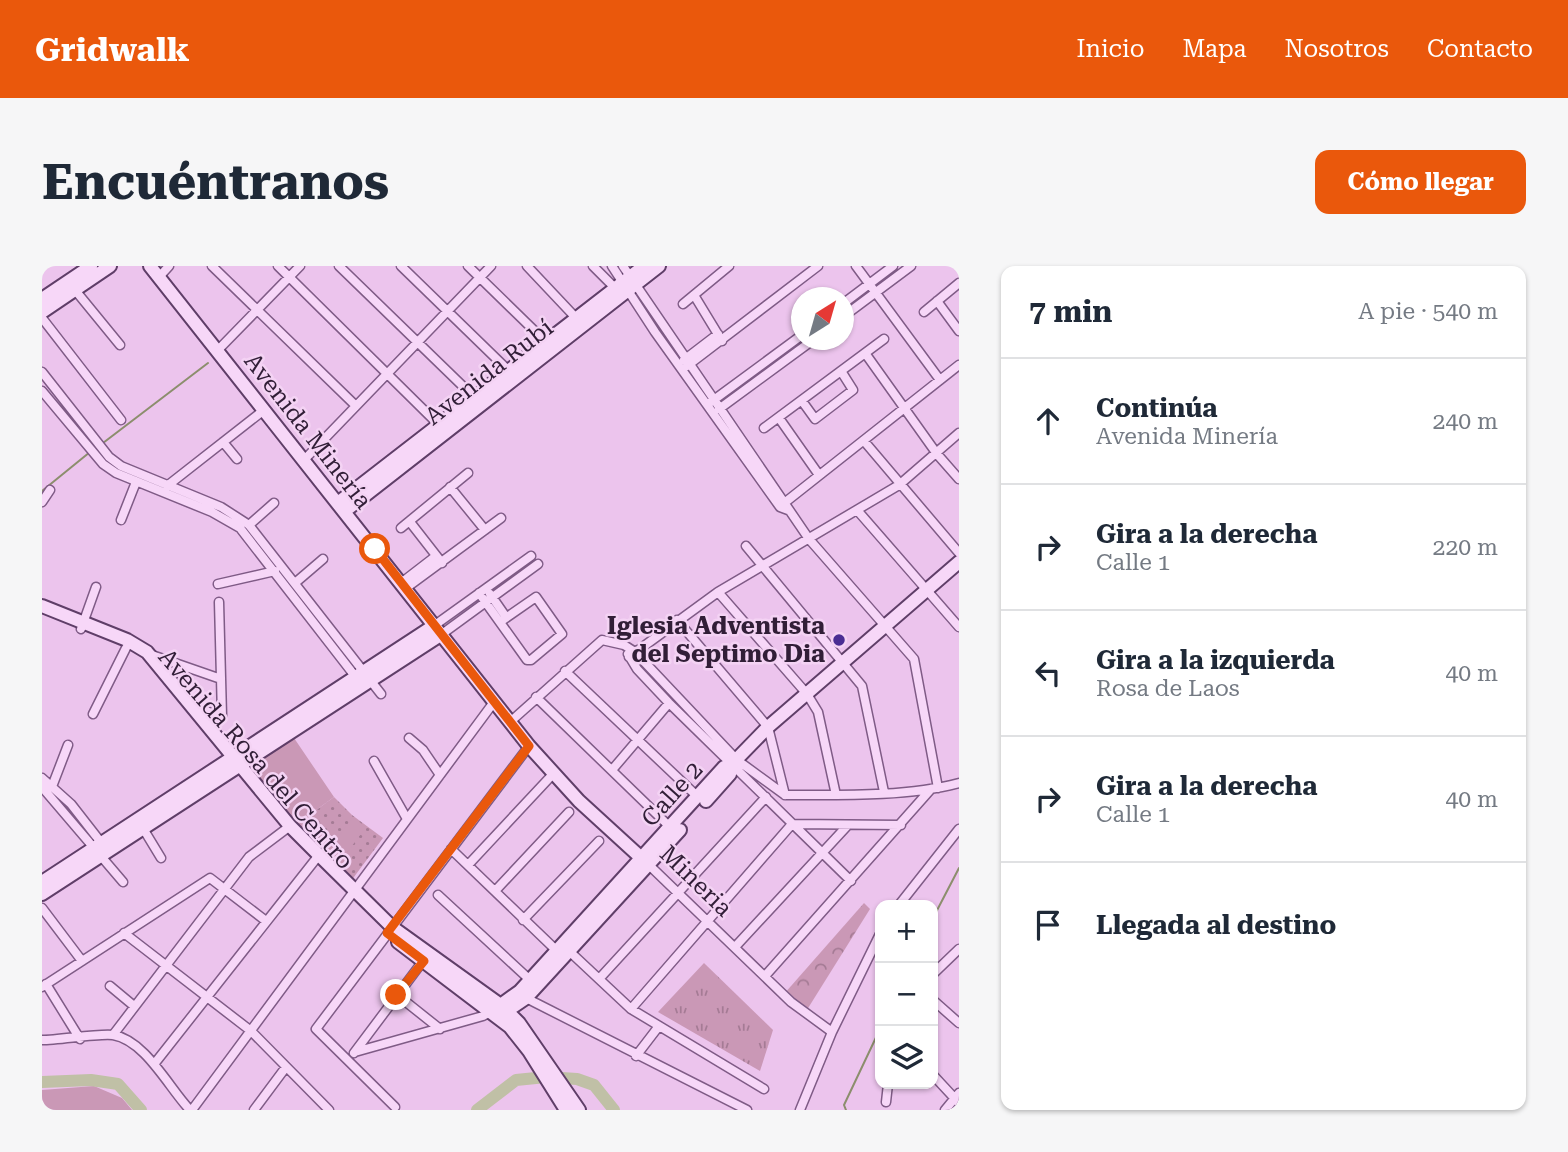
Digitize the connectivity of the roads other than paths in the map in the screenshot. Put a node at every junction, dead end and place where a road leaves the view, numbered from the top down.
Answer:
1 (91, 266) edge
2 (110, 266) edge
3 (150, 266) edge
4 (169, 266) edge
5 (212, 266) edge
6 (278, 266) edge
7 (300, 266) edge
8 (338, 266) edge
9 (401, 266) edge
10 (468, 266) edge
11 (491, 266) edge
12 (527, 266) edge
13 (593, 266) edge
14 (612, 266) edge
15 (644, 266) edge
16 (659, 266) edge
17 (729, 266) edge
18 (801, 266) edge
19 (818, 266) edge
20 (856, 266) edge
21 (893, 266) edge
22 (911, 266) edge
23 (807, 274) junction
24 (159, 277) junction
25 (289, 277) junction
26 (480, 277) junction
27 (625, 284) edge
28 (869, 284) junction
29 (959, 284) edge
30 (75, 290) junction
31 (876, 292) junction
32 (694, 295) junction
33 (854, 295) edge
34 (42, 299) edge
35 (937, 301) junction
36 (683, 304) dead end
37 (854, 308) edge
38 (257, 310) junction
39 (448, 311) junction
40 (42, 312) edge
41 (924, 312) dead end
42 (42, 318) edge
43 (577, 319) junction
44 (959, 331) edge
45 (720, 337) junction
46 (884, 340) dead end
47 (417, 342) junction
48 (791, 343) edge
49 (120, 345) dead end
50 (550, 346) junction
51 (218, 350) junction
52 (797, 351) edge
53 (865, 353) junction
54 (688, 361) junction
55 (959, 365) edge
56 (680, 367) junction
57 (509, 371) junction
58 (841, 371) junction
59 (42, 372) edge
60 (385, 373) junction
61 (940, 380) junction
62 (43, 395) edge
63 (475, 398) junction
64 (802, 401) junction
65 (712, 402) junction
66 (355, 405) junction
67 (264, 410) junction
68 (718, 410) junction
69 (904, 410) junction
70 (779, 418) junction
71 (121, 420) dead end
72 (764, 428) dead end
73 (443, 429) junction
74 (959, 433) edge
75 (864, 440) junction
76 (223, 442) junction
77 (95, 449) junction
78 (937, 454) junction
79 (237, 459) dead end
80 (304, 460) junction
81 (468, 473) dead end
82 (819, 475) junction
83 (959, 479) edge
84 (136, 482) junction
85 (899, 485) junction
86 (450, 487) junction
87 (165, 488) junction
88 (50, 490) dead end
89 (42, 502) edge
90 (274, 503) dead end
91 (785, 506) junction
92 (342, 507) junction
93 (857, 510) junction
94 (501, 518) dead end
95 (121, 520) dead end
96 (410, 522) junction
97 (248, 525) junction
98 (401, 528) dead end
99 (485, 530) junction
100 (809, 540) junction
101 (746, 546) dead end
102 (959, 553) edge
103 (531, 556) dead end
104 (323, 559) dead end
105 (439, 559) junction
106 (959, 562) edge
107 (538, 564) dead end
108 (762, 568) junction
109 (275, 570) junction
110 (295, 583) junction
111 (218, 584) dead end
112 (404, 585) junction
113 (96, 587) dead end
114 (928, 589) junction
115 (483, 591) junction
116 (718, 593) junction
117 (489, 601) junction
118 (219, 602) dead end
119 (42, 606) edge
120 (42, 615) edge
121 (503, 620) junction
122 (677, 620) junction
123 (82, 626) junction
124 (885, 626) junction
125 (959, 627) edge
126 (439, 629) junction
127 (126, 648) junction
128 (149, 654) junction
129 (632, 654) junction
130 (842, 662) junction
131 (565, 671) junction
132 (363, 677) junction
133 (221, 679) junction
134 (381, 694) dead end
135 (807, 694) junction
136 (536, 697) junction
137 (494, 702) junction
138 (669, 703) junction
139 (192, 706) junction
140 (93, 714) dead end
141 (510, 722) junction
142 (768, 727) junction
143 (409, 738) dead end
144 (639, 740) junction
145 (68, 745) dead end
146 (529, 746) junction
147 (374, 761) dead end
148 (734, 762) junction
149 (234, 765) junction
150 (612, 769) junction
151 (553, 774) junction
152 (440, 775) junction
153 (959, 775) edge
154 (42, 778) edge
155 (52, 784) junction
156 (955, 784) edge
157 (42, 787) edge
158 (934, 788) junction
159 (884, 792) junction
160 (785, 795) junction
161 (836, 795) junction
162 (698, 797) junction
163 (766, 797) junction
164 (569, 812) dead end
165 (407, 819) junction
166 (792, 824) junction
167 (848, 825) junction
168 (901, 825) junction
169 (671, 828) junction
170 (287, 829) junction
171 (959, 829) edge
172 (144, 830) junction
173 (599, 841) dead end
174 (451, 849) junction
175 (103, 853) junction
176 (820, 853) junction
177 (161, 858) dead end
178 (316, 858) junction
179 (645, 862) junction
180 (468, 865) junction
181 (851, 881) junction
182 (42, 882) edge
183 (124, 882) dead end
184 (224, 889) junction
185 (495, 891) junction
186 (352, 893) junction
187 (42, 894) edge
188 (678, 894) junction
189 (438, 895) dead end
190 (903, 900) edge
191 (42, 908) edge
192 (523, 920) junction
193 (52, 921) junction
194 (706, 921) junction
195 (266, 922) junction
196 (42, 928) edge
197 (389, 930) junction
198 (124, 933) junction
199 (875, 944) edge
200 (735, 947) junction
201 (562, 949) junction
202 (958, 951) edge
203 (82, 961) junction
204 (424, 961) junction
205 (166, 965) junction
206 (938, 969) edge
207 (765, 976) junction
208 (599, 979) junction
209 (530, 980) junction
210 (44, 986) edge
211 (110, 986) dead end
212 (396, 995) junction
213 (523, 995) junction
214 (207, 996) junction
215 (938, 1004) edge
216 (134, 1006) junction
217 (631, 1009) junction
218 (497, 1012) junction
219 (959, 1023) edge
220 (659, 1026) junction
221 (440, 1029) junction
222 (251, 1031) junction
223 (832, 1032) junction
224 (113, 1035) junction
225 (80, 1039) junction
226 (42, 1040) edge
227 (355, 1052) junction
228 (636, 1056) junction
229 (349, 1061) junction
230 (155, 1063) junction
231 (286, 1067) junction
232 (938, 1081) edge
233 (764, 1089) dead end
234 (887, 1089) edge
235 (957, 1098) edge
236 (321, 1102) junction
237 (565, 1102) edge
238 (886, 1102) dead end
239 (395, 1107) dead end
240 (191, 1110) edge
241 (254, 1110) edge
242 (316, 1110) edge
243 (329, 1110) edge
244 (579, 1110) edge
245 (747, 1110) edge
246 (800, 1110) edge
247 (945, 1110) edge

1 - 34 street
2 - 30 street
3 - 24 street, Avenida Minería
4 - 24 street
5 - 38 street
6 - 25 street
7 - 25 street
8 - 47 street
9 - 39 street
10 - 26 street
11 - 26 street
12 - 43 street
13 - 27 street
14 - 27 street
15 - 27 street, Avenida Rubí
16 - 27 street, Avenida Rubí
17 - 32 street
18 - 23 street
19 - 23 street
20 - 28 street
21 - 28 street
22 - 31 street
23 - 45 street
24 - 51 street, Avenida Minería
25 - 38 street
25 - 60 street
26 - 39 street
26 - 50 street
27 - 43 street, Avenida Rubí
27 - 50 street, Avenida Rubí
27 - 54 street
27 - 56 street
28 - 31 street
28 - 33 street
29 - 35 street
30 - 40 street
30 - 49 street
31 - 37 street
31 - 61 street
32 - 36 street
32 - 45 street
35 - 41 street
35 - 44 street
38 - 51 street
38 - 66 street
39 - 47 street
39 - 57 street
42 - 71 street
43 - 50 street, Avenida Rubí
45 - 54 street
46 - 53 street
47 - 60 street
47 - 63 street
48 - 65 street
50 - 57 street, Avenida Rubí
50 - 73 street, Avenida Rubí
51 - 67 street, Avenida Minería
52 - 68 street
53 - 58 street
53 - 69 street
54 - 56 street
54 - 65 street
55 - 61 street
56 - 65 street
57 - 63 street, Avenida Rubí
58 - 64 street
58 - 64 street
59 - 77 street
60 - 66 street
60 - 73 street
61 - 69 street
62 - 77 street
63 - 73 street, Avenida Rubí
64 - 70 street
65 - 68 street
66 - 80 street
67 - 76 street
67 - 80 street, Avenida Minería
68 - 91 street
69 - 75 street
69 - 78 street
70 - 72 street
70 - 82 street
73 - 92 street, Avenida Rubí
74 - 78 street
75 - 82 street
75 - 85 street
76 - 79 street
76 - 87 street
77 - 84 street
77 - 87 street
78 - 83 street
78 - 85 street
80 - 92 street, Avenida Minería
81 - 86 street
82 - 91 street
84 - 87 street
84 - 95 street
85 - 93 street
85 - 102 street
86 - 96 street
86 - 99 street
87 - 97 street
87 - 109 street
88 - 89 street
90 - 97 street
91 - 100 street
92 - 112 street, Avenida Minería
93 - 100 street
93 - 114 street
94 - 99 street
96 - 98 street
96 - 105 street
97 - 110 street
99 - 105 street
100 - 108 street
100 - 124 street
101 - 108 street
103 - 115 street
104 - 110 street
105 - 112 street
106 - 114 street
107 - 117 street
108 - 116 street
108 - 130 street
109 - 111 street
109 - 132 street
110 - 132 street
112 - 126 street, Avenida Minería
113 - 123 street
114 - 124 street
114 - 125 street
115 - 117 street
115 - 126 street
116 - 122 street
116 - 135 street
117 - 121 street
117 - 126 street
118 - 133 street
119 - 123 street, Avenida Rosa del Centro
120 - 123 street, Avenida Rosa del Centro
121 - 121 street
122 - 129 street
122 - 142 street
123 - 127 street, Avenida Rosa del Centro
123 - 128 street, Avenida Rosa del Centro
124 - 130 street
124 - 158 street
126 - 132 street
126 - 137 street, Avenida Minería
127 - 140 street
127 - 149 street, Avenida Rosa del Centro
128 - 133 street
128 - 139 street, Avenida Rosa del Centro
129 - 131 street
129 - 138 street
129 - 148 street
130 - 135 street
130 - 159 street
131 - 136 street
131 - 144 street
132 - 134 street
132 - 149 street
133 - 139 street
135 - 142 street
135 - 161 street
136 - 141 street
136 - 150 street
137 - 141 street, Avenida Minería
137 - 152 street
138 - 144 street
138 - 148 street
139 - 149 street, Avenida Rosa del Centro
141 - 146 street, Mineria
142 - 148 street
142 - 160 street
143 - 152 street
144 - 150 street
144 - 162 street
145 - 155 street
146 - 151 street, Mineria
146 - 174 street
147 - 165 street
148 - 160 street
148 - 162 street, Calle 2
148 - 163 street
148 - 179 street, Calle 2
149 - 170 street, Avenida Rosa del Centro
149 - 172 street
149 - 175 street
150 - 169 street
151 - 179 street, Mineria
151 - 180 street
152 - 165 street
153 - 156 street
154 - 155 street
155 - 175 street
156 - 158 street
157 - 175 street
158 - 159 street
158 - 168 street
159 - 161 street
160 - 161 street
162 - 169 street, Calle 2
163 - 166 street
163 - 188 street
164 - 185 street
165 - 186 street
166 - 167 street
166 - 176 street
166 - 194 street
167 - 168 street
167 - 176 street
168 - 181 street
169 - 179 street, Calle 2
170 - 178 street, Avenida Rosa del Centro
170 - 184 street
171 - 190 street
172 - 175 street
172 - 177 street
173 - 192 street
174 - 180 street
174 - 197 street
175 - 182 street
175 - 183 street
175 - 187 street
176 - 181 street
176 - 200 street
178 - 186 street, Avenida Rosa del Centro
178 - 195 street
179 - 188 street, Mineria
179 - 201 street, Calle 2
180 - 185 street
181 - 207 street
184 - 195 street
184 - 198 street
184 - 205 street
185 - 192 street
186 - 197 street, Avenida Rosa del Centro
186 - 222 street
188 - 194 street, Mineria
188 - 208 street
189 - 209 street
191 - 193 street
192 - 201 street
193 - 196 street
193 - 203 street
194 - 200 street, Mineria
194 - 217 street
195 - 214 street
197 - 204 street
197 - 218 street
197 - 229 street
198 - 203 street
198 - 205 street
199 - 223 street
200 - 207 street, Mineria
201 - 208 street
201 - 209 street, Calle 2
201 - 213 street, Calle 2
202 - 206 street
203 - 210 street
204 - 212 street
204 - 218 street
205 - 214 street
205 - 216 street
207 - 223 street, Mineria
208 - 217 street
209 - 213 street, Calle 2
210 - 225 street
211 - 216 street
212 - 221 street
212 - 227 street
213 - 218 street
213 - 228 street
214 - 222 street
214 - 230 street
215 - 219 street
216 - 224 street
217 - 220 street
218 - 221 street
218 - 237 street
220 - 228 street
220 - 233 street
221 - 227 street
222 - 231 street
222 - 240 street
223 - 246 street
224 - 225 street
224 - 230 street
225 - 226 street
227 - 229 street
228 - 245 street
229 - 239 street
230 - 240 street
231 - 236 street
231 - 241 street
232 - 235 street
234 - 238 street
235 - 247 street
236 - 242 street
236 - 243 street
237 - 244 street

